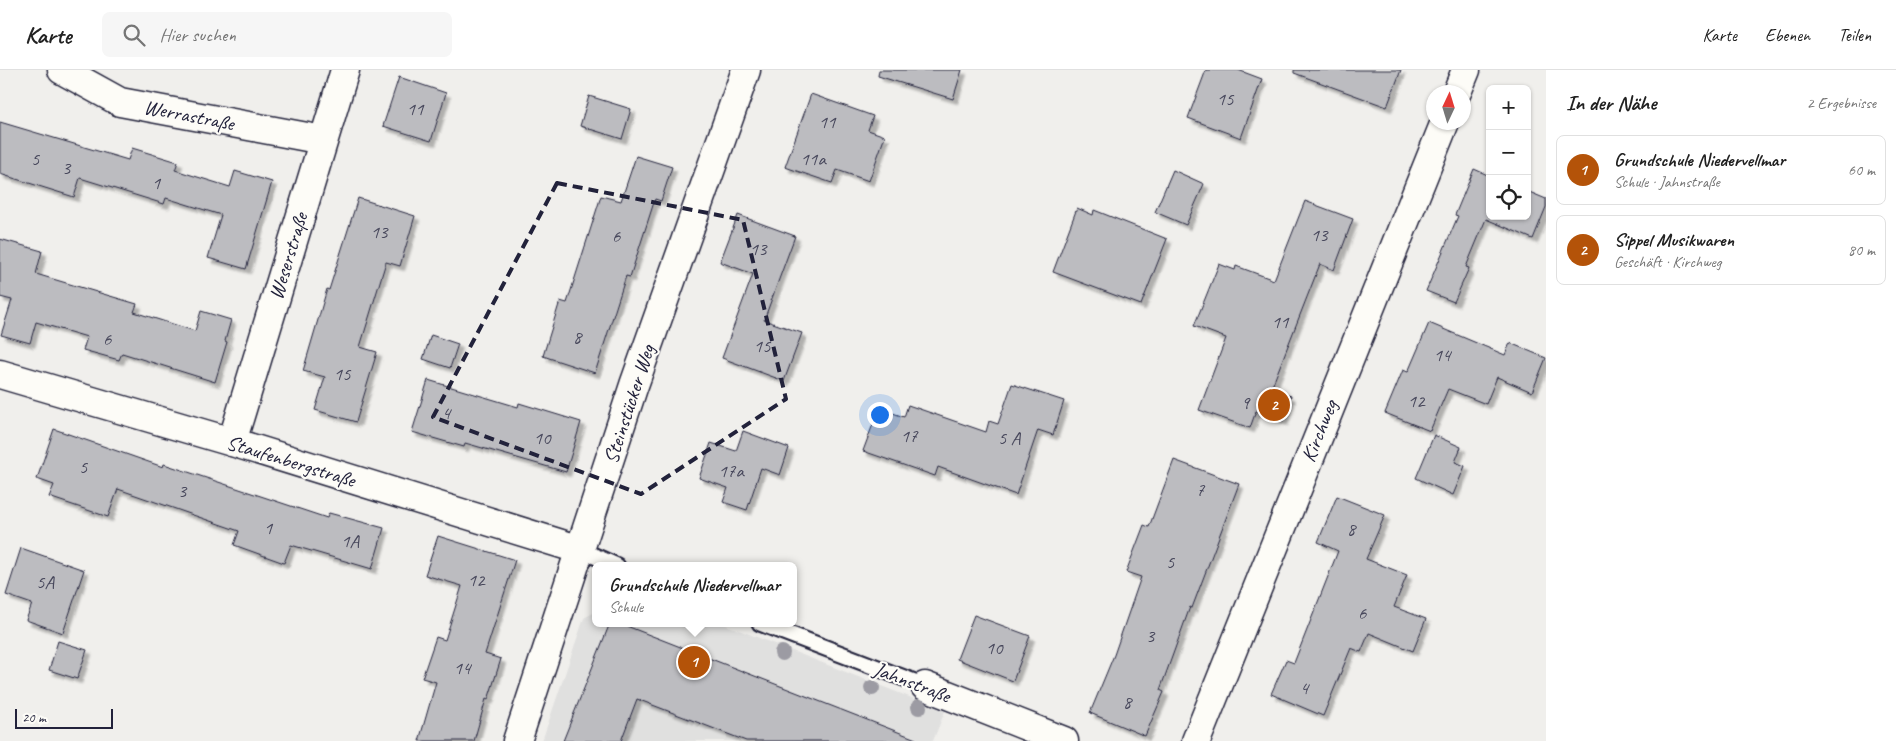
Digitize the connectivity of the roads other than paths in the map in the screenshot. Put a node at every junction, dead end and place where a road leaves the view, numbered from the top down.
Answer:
1 (62, 70) edge
2 (345, 70) edge
3 (746, 70) edge
4 (1466, 70) edge
5 (1460, 85) edge
6 (1442, 130) edge
7 (323, 140) junction
8 (0, 374) edge
9 (232, 442) junction
10 (581, 550) junction
11 (608, 562) edge
12 (770, 627) edge
13 (925, 686) joint
14 (517, 741) edge
15 (1064, 741) edge
16 (1196, 741) edge

1 - 7 street, Werrastraße
2 - 7 street, Weserstraße
3 - 10 street, Steinstücker Weg
4 - 5 street
6 - 16 street, Kirchweg
7 - 9 street, Weserstraße
8 - 9 street, Staufenbergstraße
9 - 10 street, Staufenbergstraße
10 - 11 lane
10 - 14 street, Steinstücker Weg
12 - 13 lane, Jahnstraße
13 - 15 street, Jahnstraße

